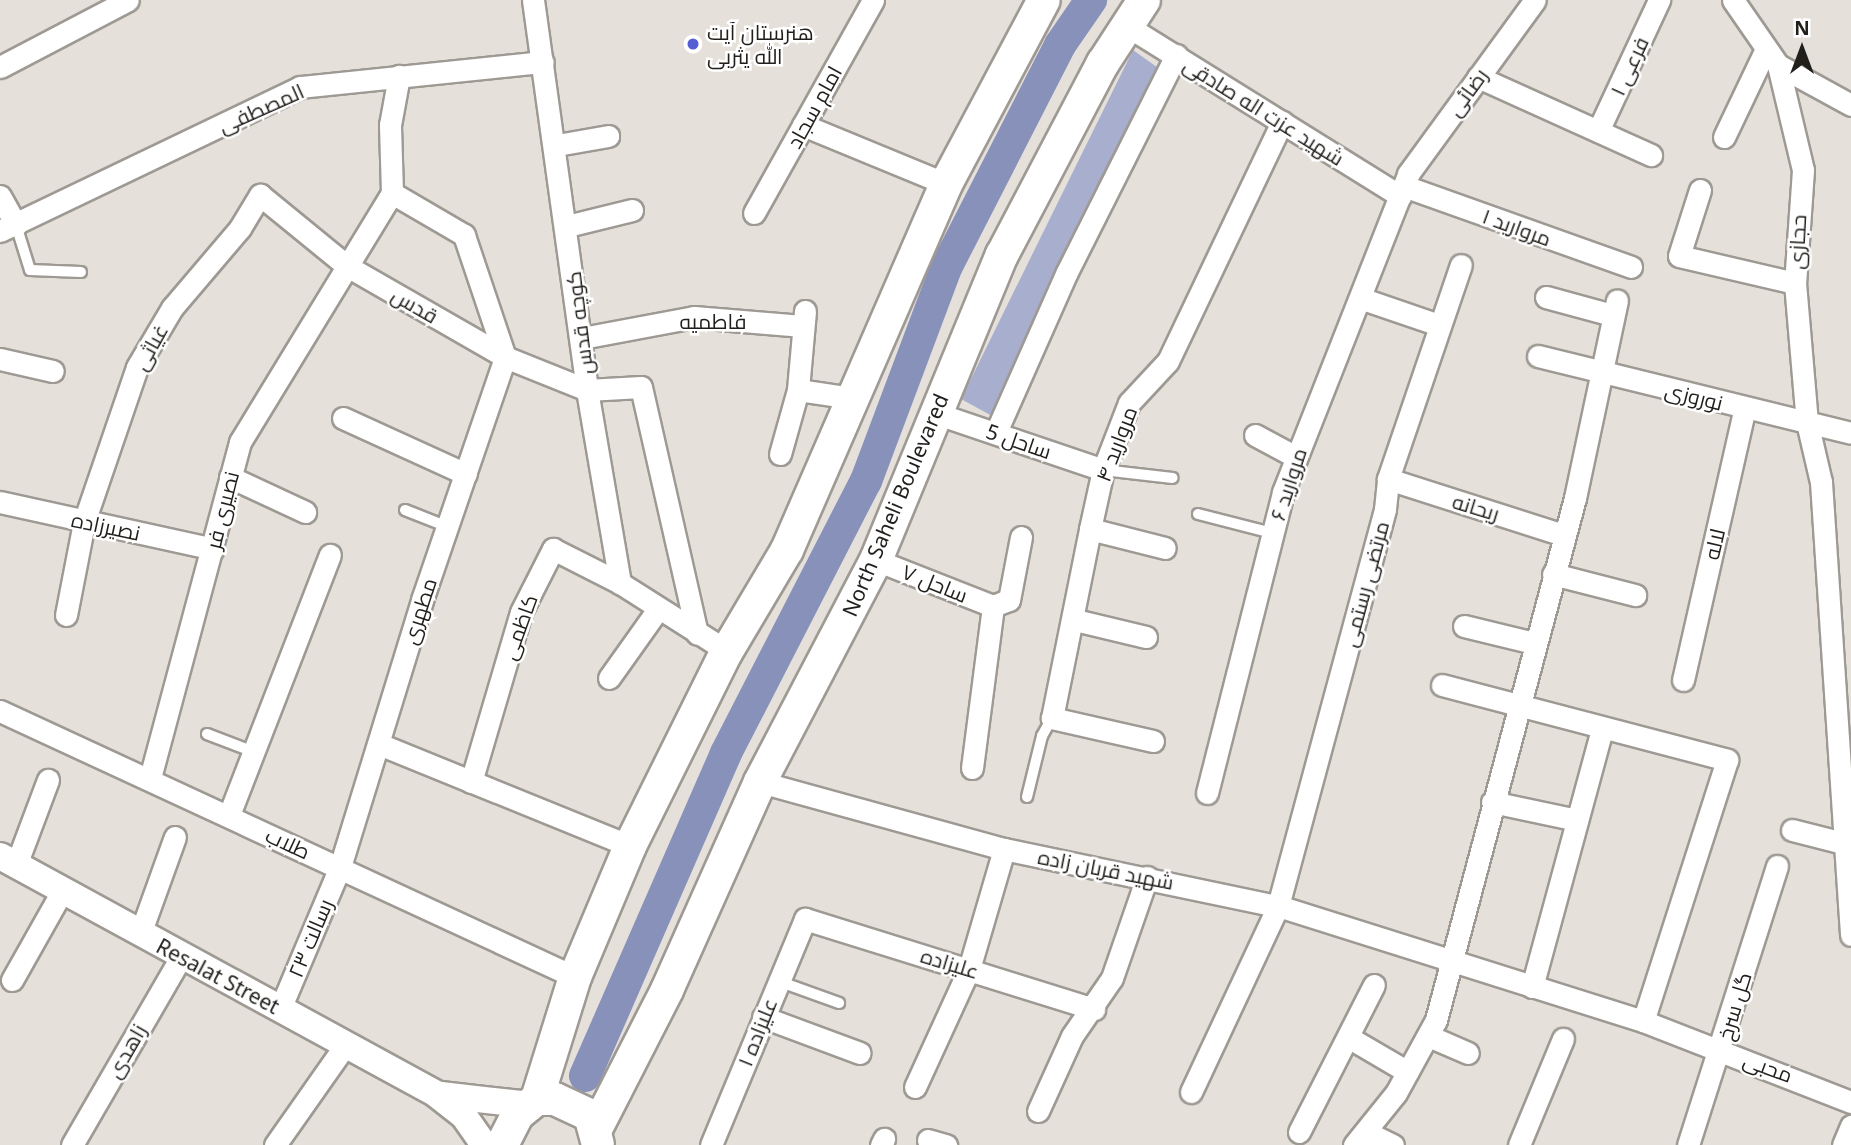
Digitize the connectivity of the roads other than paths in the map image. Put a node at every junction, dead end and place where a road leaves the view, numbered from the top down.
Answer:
1 (128, 0) edge
2 (533, 0) edge
3 (873, 0) edge
4 (1044, 0) edge
5 (1535, 0) edge
6 (1659, 0) edge
7 (1733, 0) edge
8 (1135, 13) edge
9 (1176, 55) junction
10 (1772, 57) junction
11 (543, 62) junction
12 (0, 67) edge
13 (399, 76) junction
14 (1478, 77) junction
15 (1851, 105) edge
16 (1282, 122) junction
17 (803, 125) junction
18 (1598, 131) junction
19 (608, 136) dead end
20 (1724, 137) dead end
21 (557, 145) junction
22 (1651, 155) dead end
23 (946, 184) junction
24 (1700, 190) dead end
25 (1402, 191) junction
26 (392, 193) junction
27 (260, 195) joint
28 (0, 196) edge
29 (632, 210) dead end
30 (754, 213) dead end
31 (567, 226) junction
32 (8, 228) edge
33 (347, 265) junction
34 (1461, 265) dead end
35 (1631, 267) dead end
36 (81, 272) dead end
37 (1795, 283) junction
38 (1546, 297) dead end
39 (1360, 298) junction
40 (1440, 325) junction
41 (582, 338) junction
42 (1538, 356) dead end
43 (505, 357) junction
44 (0, 359) edge
45 (53, 371) dead end
46 (1600, 373) junction
47 (587, 390) junction
48 (798, 390) junction
49 (853, 398) junction
50 (1745, 408) junction
51 (935, 413) junction
52 (344, 418) dead end
53 (1807, 422) junction
54 (996, 432) junction
55 (1851, 433) edge
56 (1255, 435) dead end
57 (780, 454) dead end
58 (1296, 457) junction
59 (1103, 470) junction
60 (466, 474) junction
61 (229, 477) junction
62 (1173, 478) dead end
63 (1388, 479) junction
64 (0, 502) edge
65 (405, 510) dead end
66 (305, 512) dead end
67 (1198, 514) dead end
68 (84, 522) junction
69 (448, 527) junction
70 (1090, 529) junction
71 (1272, 533) junction
72 (1564, 535) junction
73 (1021, 537) dead end
74 (1165, 548) dead end
75 (213, 549) junction
76 (330, 555) dead end
77 (876, 560) junction
78 (1553, 574) junction
79 (620, 583) junction
80 (1635, 595) dead end
81 (993, 606) junction
82 (659, 608) junction
83 (66, 615) dead end
84 (1075, 620) junction
85 (1464, 626) dead end
86 (697, 634) junction
87 (1146, 637) dead end
88 (1534, 643) junction
89 (727, 652) junction
90 (609, 678) dead end
91 (1684, 680) dead end
92 (1442, 685) dead end
93 (1517, 708) junction
94 (0, 711) edge
95 (1052, 718) junction
96 (1602, 729) junction
97 (207, 734) dead end
98 (1153, 741) dead end
99 (379, 744) junction
100 (254, 752) junction
101 (972, 768) dead end
102 (150, 778) junction
103 (48, 780) dead end
104 (471, 782) junction
105 (760, 782) junction
106 (1207, 793) dead end
107 (1027, 797) dead end
108 (1492, 802) junction
109 (229, 815) junction
110 (1577, 820) junction
111 (1792, 830) dead end
112 (175, 837) dead end
113 (1847, 844) junction
114 (630, 846) junction
115 (1004, 849) junction
116 (8, 861) edge
117 (1777, 866) dead end
118 (340, 867) junction
119 (1147, 877) junction
120 (61, 892) junction
121 (1278, 906) junction
122 (806, 919) joint
123 (140, 934) junction
124 (1851, 935) edge
125 (181, 957) junction
126 (1451, 962) junction
127 (969, 969) junction
128 (575, 977) junction
129 (12, 979) dead end
130 (778, 981) junction
131 (1374, 985) dead end
132 (1532, 987) junction
133 (839, 1003) dead end
134 (280, 1009) junction
135 (1094, 1009) junction
136 (763, 1017) junction
137 (1643, 1021) junction
138 (1348, 1037) junction
139 (1431, 1037) junction
140 (1563, 1039) dead end
141 (346, 1044) junction
142 (1720, 1049) junction
143 (860, 1053) dead end
144 (1468, 1053) dead end
145 (1408, 1072) junction
146 (915, 1087) dead end
147 (1191, 1092) dead end
148 (436, 1094) junction
149 (533, 1102) junction
150 (1851, 1102) edge
151 (1038, 1111) dead end
152 (1851, 1126) edge
153 (1299, 1132) dead end
154 (598, 1136) edge
155 (1360, 1139) edge
156 (72, 1145) edge
157 (275, 1145) edge
158 (484, 1145) edge
159 (502, 1145) edge
160 (711, 1145) edge
161 (1393, 1145) edge
162 (1519, 1145) edge
163 (1688, 1145) edge
164 (1843, 1145) edge

1 - 12 street
2 - 11 street, کوچه قدس
3 - 17 street, امام سجاد
4 - 23 main road
5 - 14 street, رضائی
6 - 18 street, فرعی ۱
7 - 10 street, حجازی
8 - 9 street, شهید عزت اله صادقی
8 - 51 main road, North Saheli Boulevared
9 - 16 street, شهید عزت اله صادقی
9 - 54 street
10 - 15 street, حجازی
10 - 20 street
10 - 37 street, حجازی
11 - 13 street, المصطفی
11 - 21 street, کوچه قدس
13 - 26 street
13 - 32 street, المصطفی
14 - 18 street
14 - 25 street, رضائی
16 - 25 street, شهید عزت اله صادقی
16 - 59 street, مروارید ۴
17 - 23 street
17 - 30 street, امام سجاد
18 - 22 street
19 - 21 street
21 - 31 street, کوچه قدس
23 - 49 main road
24 - 37 street
25 - 35 street, مروارید ۱
25 - 39 street, مروارید ۶
26 - 33 street, نصیری فر
26 - 43 street
27 - 33 street, قدس
27 - 68 street, غیاثی
28 - 32 street
29 - 31 street
31 - 41 street, کوچه قدس
32 - 36 lane
33 - 43 street, قدس
33 - 61 street, نصیری فر
34 - 40 street, مرتضی رستمی
37 - 53 street, حجازی
38 - 46 street
39 - 40 street
39 - 58 street, مروارید ۶
40 - 63 street, مرتضی رستمی
41 - 47 street, کوچه قدس
41 - 48 street, فاطمیه
42 - 46 street, نوروزی
43 - 47 street, قدس
43 - 60 street, مطهری
44 - 45 street
46 - 50 street, نوروزی
46 - 72 street
47 - 79 street, کوچه قدس
47 - 86 street
48 - 49 street
48 - 57 street
49 - 89 main road
50 - 53 street, نوروزی
50 - 91 street, لاله
51 - 54 street, ساحل 5
51 - 77 main road, North Saheli Boulevared
52 - 60 street
53 - 55 street, نوروزی
53 - 113 street, حجازی
54 - 59 street, ساحل 5
56 - 58 street
58 - 71 street, مروارید ۶
59 - 62 lane
59 - 70 street, مروارید ۴
60 - 69 street, مطهری
61 - 66 street
61 - 75 street, نصیری فر
63 - 72 street, ریحانه
63 - 121 street, مرتضی رستمی
64 - 68 street, نصیرزاده
65 - 69 lane
67 - 71 lane
68 - 75 street, نصیرزاده
68 - 83 street, غیاثی
69 - 99 street, مطهری
70 - 74 street
70 - 84 street, مروارید ۴
71 - 106 street, مروارید ۶
72 - 78 street
73 - 81 street
75 - 102 street, نصیری فر
76 - 100 street
77 - 81 street, ساحل ۷
77 - 105 main road, North Saheli Boulevared
78 - 80 street
78 - 88 street
79 - 82 street
79 - 104 street, کاظمی
81 - 101 street
82 - 86 street
82 - 90 street
84 - 87 street
84 - 95 street, مروارید ۴
85 - 88 street
86 - 89 street
88 - 93 street
89 - 114 main road
92 - 93 street
93 - 96 street
93 - 108 street
94 - 102 street, طلاب
95 - 98 street
95 - 107 lane
96 - 110 street
96 - 137 street
97 - 100 lane
99 - 104 street
99 - 118 street, مطهری
100 - 109 street
102 - 109 street, طلاب
103 - 116 street
104 - 114 street
105 - 115 street, شهید قربان زاده
105 - 154 main road, North Saheli Boulevared
108 - 110 street
108 - 126 street
109 - 118 street, طلاب
110 - 132 street
111 - 113 street
112 - 123 street
113 - 124 street, حجازی
114 - 128 main road
115 - 119 street, شهید قربان زاده
115 - 127 street
116 - 120 street, Resalat Street
117 - 142 street, گل سرخ
118 - 128 street, طلاب
118 - 134 street, رسالت ۲۳
119 - 121 street, شهید قربان زاده
119 - 135 street
120 - 123 street, Resalat Street
120 - 129 street
121 - 126 street, شهید قربان زاده
121 - 147 street, مرتضی رستمی
122 - 127 street, علیزاده
122 - 130 street, علیزاده ۱
123 - 125 street, Resalat Street
125 - 134 street, Resalat Street
125 - 156 street, زاهدی
126 - 132 street, شهید قربان زاده
126 - 139 street
127 - 135 street, علیزاده
127 - 146 street
128 - 149 main road
130 - 133 lane
130 - 136 street, علیزاده ۱
131 - 138 street
132 - 137 street, محبی
134 - 141 street, Resalat Street
135 - 151 street
136 - 143 street
136 - 160 street, علیزاده ۱
137 - 142 street, محبی
138 - 145 street
138 - 153 street
139 - 144 street
139 - 145 street
140 - 162 street
141 - 148 street, Resalat Street
141 - 157 street
142 - 150 street, محبی
142 - 163 street, گل سرخ
145 - 155 street
148 - 149 street
148 - 158 street
149 - 154 main road
149 - 159 main road
152 - 164 street
155 - 161 street

